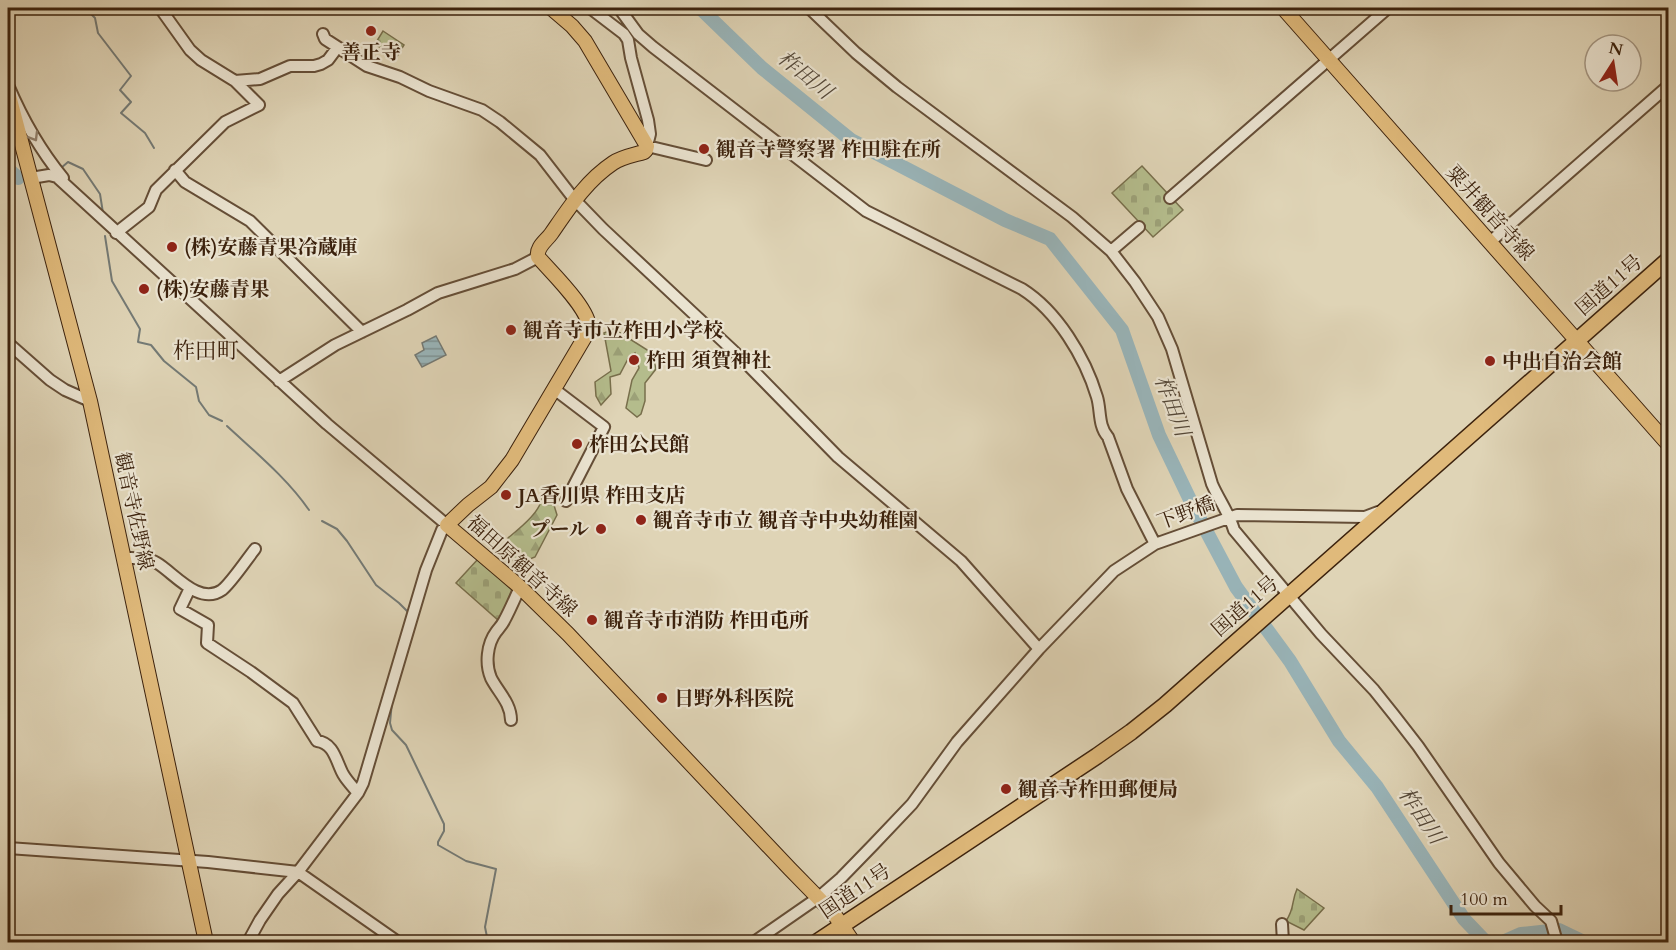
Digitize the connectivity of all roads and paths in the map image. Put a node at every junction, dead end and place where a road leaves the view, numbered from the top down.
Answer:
1 (160, 8) edge
2 (551, 8) edge
3 (590, 8) edge
4 (620, 8) edge
5 (1283, 8) edge
6 (1388, 8) edge
7 (817, 10) edge
8 (323, 34) dead end
9 (638, 34) junction
10 (628, 40) junction
11 (337, 48) junction
12 (1329, 59) junction
13 (235, 81) junction
14 (8, 85) edge
15 (1668, 86) edge
16 (8, 92) edge
17 (647, 146) junction
18 (706, 160) dead end
19 (175, 170) junction
20 (31, 178) junction
21 (74, 193) junction
22 (1170, 198) dead end
23 (574, 199) junction
24 (1139, 227) dead end
25 (116, 233) junction
26 (1490, 242) junction
27 (1111, 251) junction
28 (538, 257) junction
29 (1668, 260) edge
30 (362, 332) junction
31 (1577, 341) junction
32 (8, 343) edge
33 (279, 381) junction
34 (555, 389) junction
35 (90, 401) junction
36 (1668, 444) edge
37 (566, 501) dead end
38 (1389, 508) junction
39 (1230, 516) junction
40 (447, 525) junction
41 (1155, 544) junction
42 (255, 549) dead end
43 (124, 558) junction
44 (520, 587) junction
45 (190, 588) junction
46 (1289, 595) junction
47 (1040, 649) junction
48 (511, 720) dead end
49 (358, 794) junction
50 (8, 848) edge
51 (189, 861) junction
52 (298, 872) junction
53 (819, 897) junction
54 (1282, 924) dead end
55 (843, 926) junction
56 (206, 942) edge
57 (248, 942) edge
58 (399, 942) edge
59 (754, 942) edge
60 (816, 942) edge
61 (853, 942) edge
62 (1283, 942) edge
63 (1557, 942) edge

1 - 13 street
2 - 17 main road
3 - 10 street
4 - 9 street
5 - 12 main road, 粟井観音寺線
6 - 12 street
7 - 27 street
8 - 11 street
9 - 10 street
9 - 41 street
10 - 17 street
11 - 13 street
11 - 23 street
12 - 22 street
12 - 26 main road, 粟井観音寺線
13 - 19 street
14 -> 21 street
15 - 26 street
16 - 20 main road, 観音寺佐野線
17 - 18 street
17 - 23 main road
19 - 25 street
19 - 30 street
20 - 21 street
20 - 35 main road, 観音寺佐野線
21 - 25 street
23 - 28 main road
23 - 47 street
24 - 27 street
25 - 33 street
26 - 31 main road, 粟井観音寺線
27 - 39 street
28 - 30 street
28 - 34 main road, 福田原観音寺線
29 - 31 highway, 国道11号
30 - 33 street
31 - 36 main road, 粟井観音寺線
31 - 38 highway, 国道11号
32 - 35 street
33 - 40 street
34 - 37 street
34 - 40 main road, 福田原観音寺線
35 - 43 main road, 観音寺佐野線
38 - 39 street, 下野橋
38 - 46 highway, 国道11号
39 - 41 street, 下野橋
39 - 46 street
40 - 44 main road, 福田原観音寺線
40 - 49 street
41 - 47 street, 下野橋
42 - 45 street
43 - 45 street
43 - 51 main road, 観音寺佐野線
44 - 48 street
44 - 53 main road, 福田原観音寺線
45 - 49 street
46 - 55 highway, 国道11号
46 - 63 street
47 - 53 street, 下野橋
49 - 52 street
50 - 51 street
51 - 52 street
51 - 56 main road, 観音寺佐野線
52 - 57 street
52 - 58 street
53 - 55 main road, 福田原観音寺線
53 - 59 street, 下野橋
54 - 62 street
55 - 60 highway, 国道11号
55 - 61 main road, 福田原観音寺線

